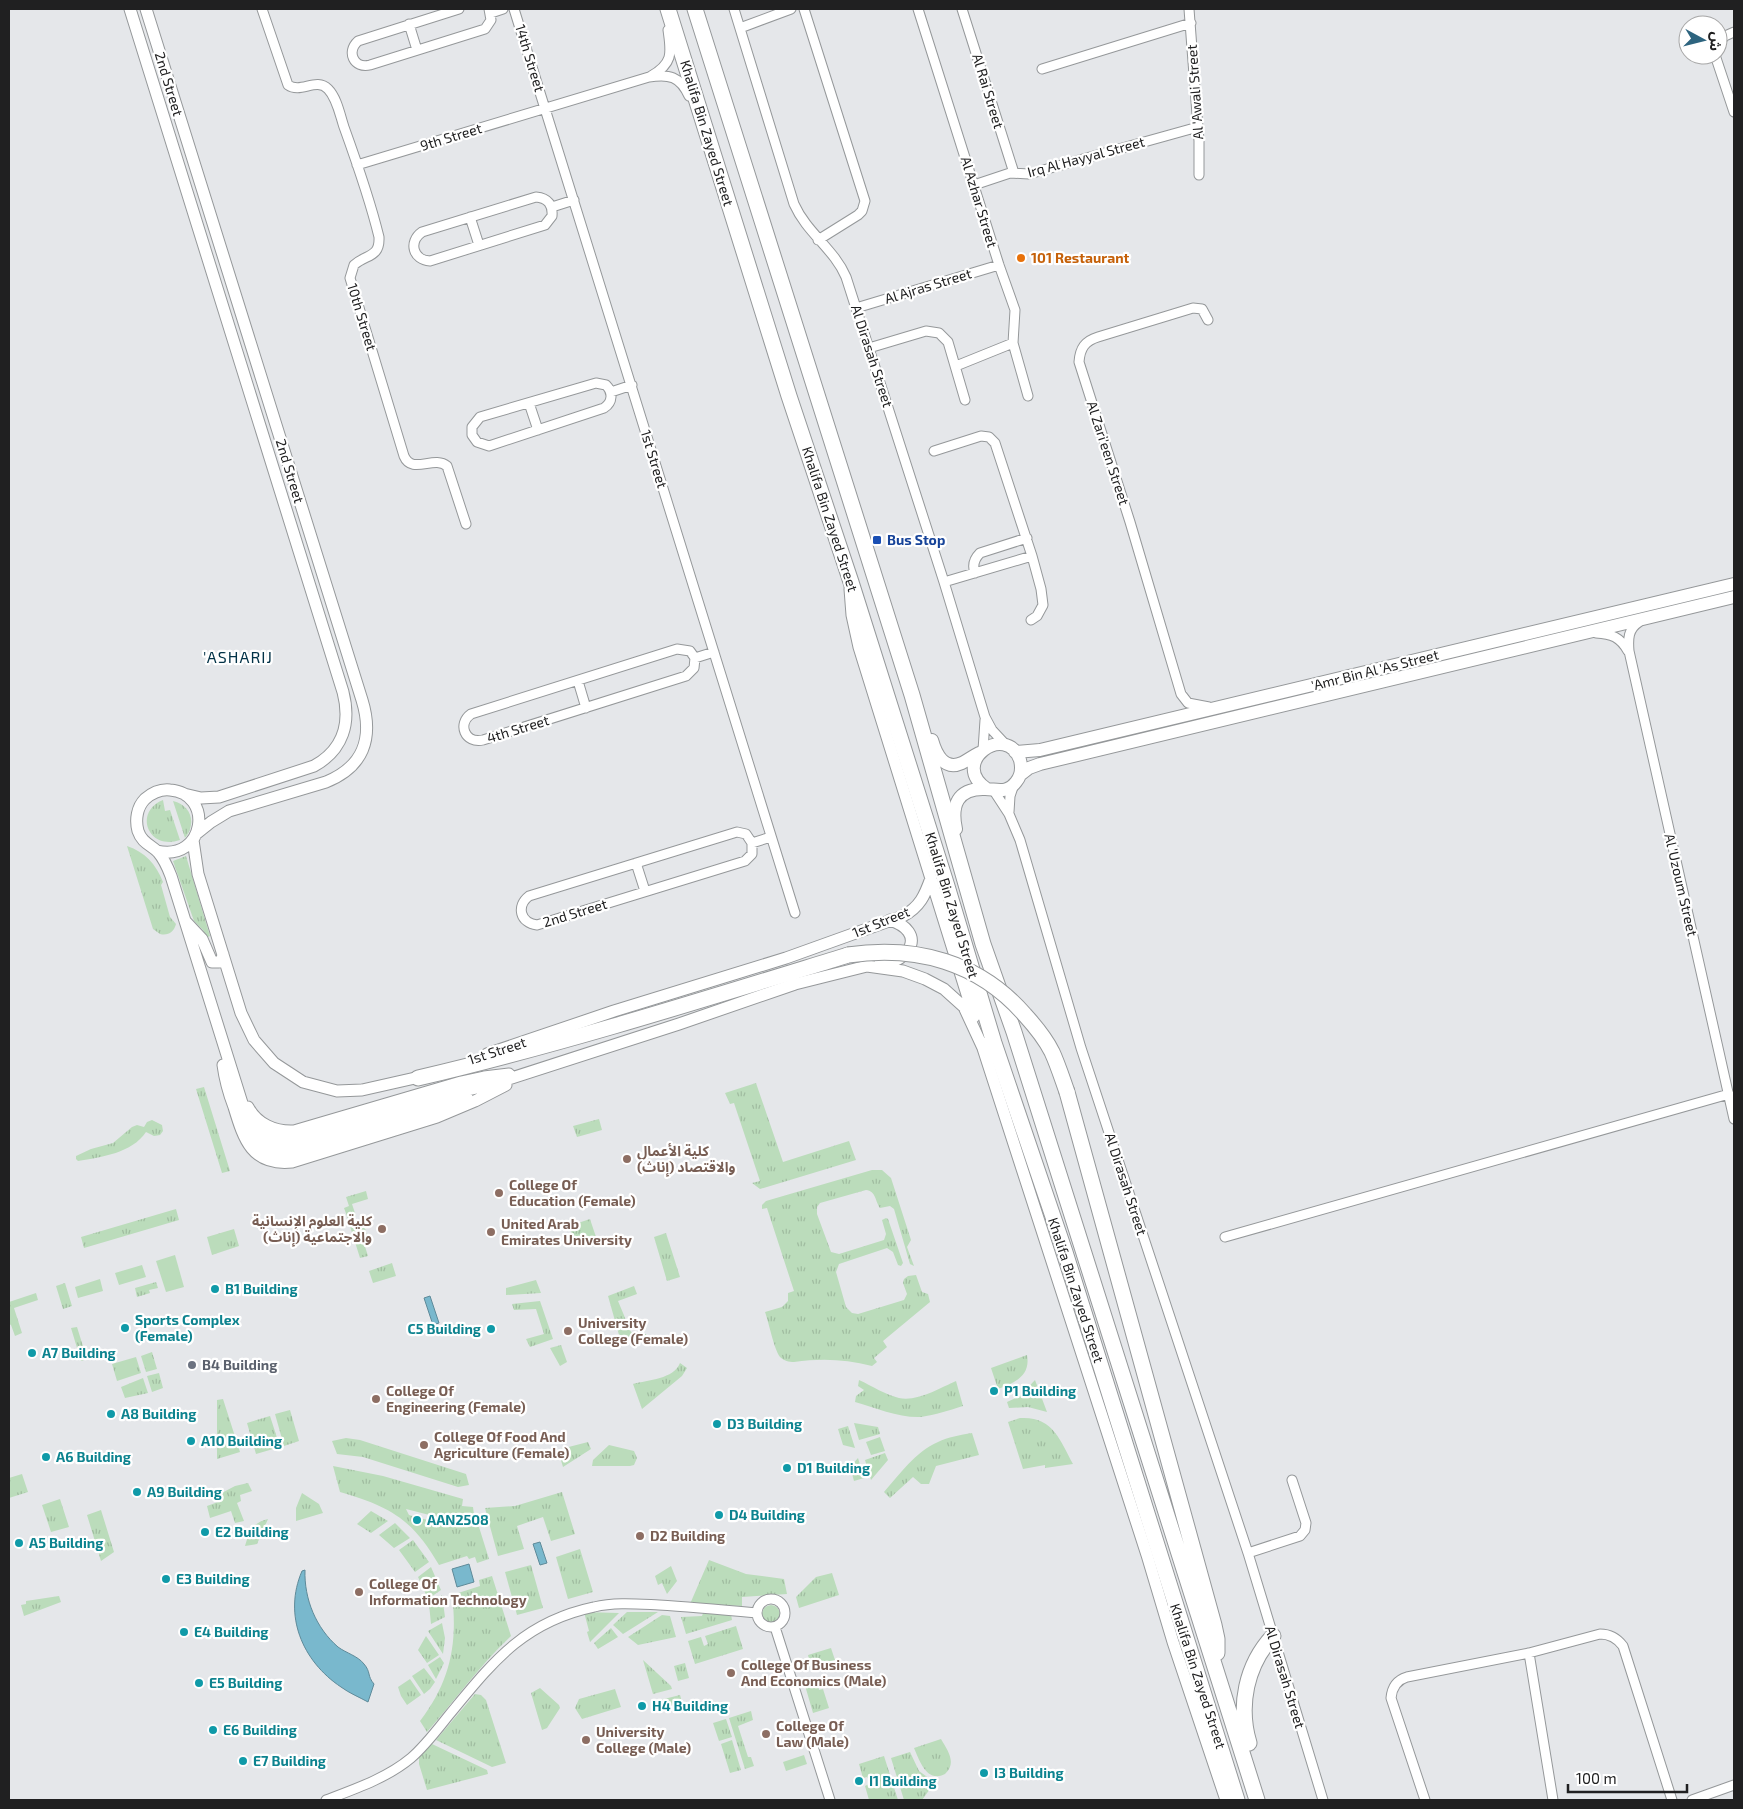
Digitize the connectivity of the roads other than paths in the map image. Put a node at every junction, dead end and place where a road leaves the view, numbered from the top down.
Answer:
1 (130, 9) edge
2 (146, 9) edge
3 (262, 9) edge
4 (458, 9) edge
5 (503, 9) edge
6 (514, 9) edge
7 (695, 9) edge
8 (734, 9) edge
9 (791, 9) edge
10 (804, 9) edge
11 (918, 9) edge
12 (962, 9) edge
13 (1189, 9) edge
14 (490, 11) edge
15 (669, 11) edge
16 (1190, 23) junction
17 (409, 24) junction
18 (740, 28) junction
19 (417, 50) junction
20 (1718, 65) edge
21 (1042, 69) dead end
22 (649, 77) junction
23 (545, 108) junction
24 (1734, 112) edge
25 (705, 127) junction
26 (1198, 127) junction
27 (357, 165) junction
28 (1014, 173) junction
29 (1199, 175) dead end
30 (974, 185) junction
31 (574, 200) junction
32 (552, 207) junction
33 (470, 217) junction
34 (818, 240) junction
35 (479, 245) junction
36 (999, 265) junction
37 (856, 308) junction
38 (1208, 320) dead end
39 (1013, 343) junction
40 (869, 348) junction
41 (956, 366) junction
42 (632, 385) junction
43 (611, 392) junction
44 (1028, 396) dead end
45 (965, 400) dead end
46 (529, 403) junction
47 (538, 430) junction
48 (934, 451) dead end
49 (466, 524) dead end
50 (1026, 538) junction
51 (1032, 556) junction
52 (975, 573) junction
53 (851, 582) junction
54 (944, 582) junction
55 (1734, 584) edge
56 (1734, 597) edge
57 (1656, 615) junction
58 (1031, 620) dead end
59 (1586, 632) junction
60 (1629, 651) junction
61 (714, 652) junction
62 (695, 658) junction
63 (578, 681) junction
64 (1181, 694) junction
65 (912, 695) junction
66 (586, 708) junction
67 (1217, 708) junction
68 (985, 717) junction
69 (1174, 719) junction
70 (1012, 750) junction
71 (981, 752) junction
72 (1017, 779) junction
73 (991, 790) junction
74 (184, 794) junction
75 (1009, 814) junction
76 (771, 836) junction
77 (195, 837) junction
78 (752, 842) junction
79 (158, 851) junction
80 (636, 863) junction
81 (931, 878) junction
82 (965, 880) junction
83 (645, 891) junction
84 (795, 913) dead end
85 (185, 920) junction
86 (890, 920) junction
87 (223, 954) junction
88 (867, 966) junction
89 (220, 1033) junction
90 (983, 1048) junction
91 (222, 1054) junction
92 (524, 1074) junction
93 (418, 1078) junction
94 (490, 1085) junction
95 (1729, 1094) junction
96 (1734, 1119) edge
97 (1225, 1236) dead end
98 (1292, 1480) dead end
99 (1248, 1553) junction
100 (757, 1613) junction
101 (775, 1627) junction
102 (1273, 1636) junction
103 (1529, 1653) junction
104 (1214, 1662) junction
105 (1734, 1785) edge
106 (326, 1800) edge
107 (830, 1800) edge
108 (1226, 1800) edge
109 (1237, 1800) edge
110 (1257, 1800) edge
111 (1261, 1800) edge
112 (1323, 1800) edge
113 (1425, 1800) edge
114 (1553, 1800) edge
115 (1672, 1800) edge
116 (1692, 1800) edge

1 - 74 street, 2nd Street
2 - 77 street, 2nd Street
3 - 27 street, 10th Street
4 - 17 street
5 - 14 street
6 - 23 street, 14th Street
7 - 65 highway, Khalifa Bin Zayed Street
8 - 18 street, Al Dirasah Street
9 - 18 street
10 - 34 street
11 - 30 street, Al Azhar Street
12 - 28 street, Al Rai Street
13 - 16 street, Al 'Awali Street
14 - 19 street
15 - 22 street
15 - 25 highway, Khalifa Bin Zayed Street
16 - 21 street
16 - 26 street, Al 'Awali Street
17 - 19 street
17 - 19 street
18 - 34 street, Al Dirasah Street
20 - 24 street
22 - 23 street
22 - 25 street
23 - 27 street, 9th Street
23 - 31 street, 1st Street
25 - 53 highway, Khalifa Bin Zayed Street
26 - 28 street, Irq Al Hayyal Street
26 - 29 street, Al 'Awali Street
27 - 49 street, 10th Street
28 - 30 street, Irq Al Hayyal Street
30 - 36 street, Al Azhar Street
31 - 32 street
31 - 42 street, 1st Street
32 - 33 street
32 - 35 street
33 - 35 street
33 - 35 street
34 - 37 street, Al Dirasah Street
36 - 37 street, Al Ajras Street
36 - 39 street, Al Azhar Street
37 - 40 street, Al Dirasah Street
38 - 64 street, Al Zari'een Street
39 - 41 street
39 - 44 street, Al Azhar Street
40 - 41 street
40 - 54 street, Al Dirasah Street
41 - 45 street
42 - 43 street
42 - 61 street, 1st Street
43 - 46 street
43 - 47 street
46 - 47 street
46 - 47 street
48 - 50 street
50 - 51 street
50 - 52 street
51 - 52 street
51 - 58 street
52 - 54 street
53 - 81 street
53 - 109 highway, Khalifa Bin Zayed Street
54 - 68 street, Al Dirasah Street
55 - 67 main road, 'Amr Bin Al 'As Street
56 - 57 main road, 'Amr Bin Al 'As Street
57 - 59 main road, 'Amr Bin Al 'As Street
57 - 60 street, Al 'Uzoum Street
59 - 60 street
59 - 72 main road, 'Amr Bin Al 'As Street
60 - 95 street, Al 'Uzoum Street
61 - 62 street
61 - 76 street, 1st Street
62 - 63 street, 4th Street
62 - 66 street, 4th Street
63 - 66 street
63 - 66 street, 4th Street
64 - 67 street
64 - 69 street
65 - 71 main road
65 - 82 highway, Khalifa Bin Zayed Street
67 - 69 main road, 'Amr Bin Al 'As Street
68 - 70 street, Al Dirasah Street
68 - 71 street, Al Dirasah Street
69 - 70 main road, 'Amr Bin Al 'As Street
70 - 71 main road
70 - 72 main road
71 - 73 main road
72 - 73 main road
72 - 75 street
73 - 75 street
73 - 82 main road
74 - 77 street
74 - 79 street
75 - 99 street, Al Dirasah Street
76 - 78 street
76 - 84 street, 1st Street
77 - 79 street
77 - 87 street, 1st Street
78 - 80 street, 2nd Street
78 - 83 street, 2nd Street
79 - 85 street, 1st Street
80 - 83 street
80 - 83 street, 2nd Street
81 - 86 street, 1st Street
81 - 90 street
82 - 104 highway, Khalifa Bin Zayed Street
85 - 87 street
85 - 89 street, 1st Street
86 - 88 street
86 - 93 street, 1st Street
87 - 93 street, 1st Street
88 - 90 street, 1st Street
88 - 92 street, 1st Street
89 - 91 street, 1st Street
89 - 92 street
89 - 94 street, 1st Street
90 - 108 street
91 - 92 street
91 - 94 street, 1st Street
92 - 94 street, 1st Street
93 - 104 highway, bridge
95 - 96 street, Al 'Uzoum Street
95 - 97 street
98 - 99 street
99 - 102 street, Al Dirasah Street
100 - 101 street
100 - 101 street
100 - 106 street
101 - 107 street
102 - 111 highway
102 - 112 street, Al Dirasah Street
103 - 113 street
103 - 114 street
103 - 115 street
104 - 110 highway, Khalifa Bin Zayed Street
105 - 116 street

